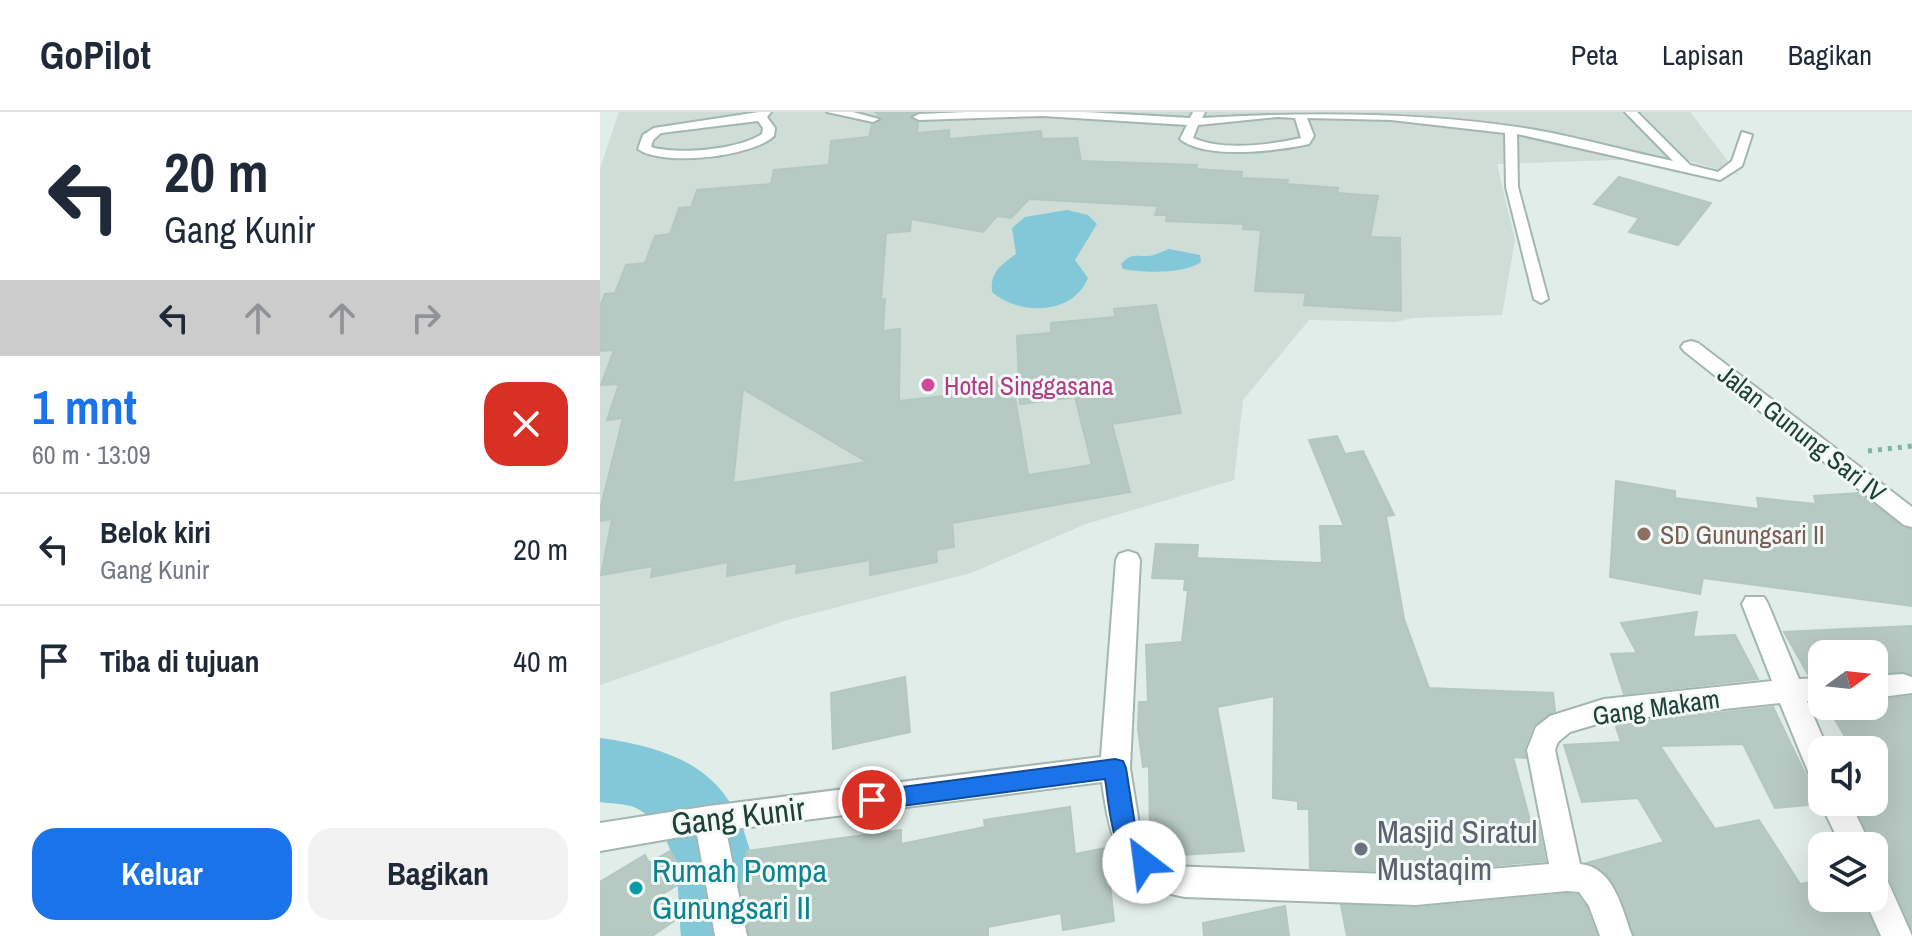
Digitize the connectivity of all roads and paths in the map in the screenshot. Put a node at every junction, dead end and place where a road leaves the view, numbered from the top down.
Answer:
1 (833, 112) edge
2 (1212, 112) edge
3 (1467, 112) edge
4 (1631, 112) edge
5 (1008, 113) edge
6 (1299, 114) edge
7 (763, 115) edge
8 (1237, 116) junction
9 (919, 117) dead end
10 (1198, 117) edge
11 (873, 119) dead end
12 (1477, 127) junction
13 (1511, 129) junction
14 (1746, 135) dead end
15 (1686, 168) junction
16 (1541, 299) dead end
17 (1691, 347) dead end
18 (1912, 519) edge
19 (1128, 560) dead end
20 (1755, 604) dead end
21 (1903, 685) dead end
22 (1888, 686) edge
23 (1808, 689) edge
24 (1789, 690) junction
25 (1808, 737) edge
26 (1115, 768) junction
27 (698, 821) junction
28 (600, 837) edge
29 (1580, 879) junction
30 (1887, 912) edge
31 (731, 936) edge
32 (1616, 936) edge
33 (1898, 936) edge

1 - 11 lane
2 - 8 lane
3 - 12 lane
4 - 15 lane
5 - 9 lane
5 - 10 lane
6 - 8 lane
6 - 10 lane
6 - 12 lane
7 - 7 lane
8 - 10 lane
12 - 13 lane
13 - 15 lane
13 - 16 lane
14 - 15 lane
17 - 18 street, Jalan Gunung Sari IV
19 - 26 street
20 - 24 street
21 - 22 street
23 - 24 street, Gang Makam
24 - 25 street
24 - 29 street, Gang Makam
26 - 27 street, Gang Kunir
26 - 29 street
27 - 28 street, Gang Kunir
27 - 31 street
29 - 32 street, Gang Makam
30 - 33 street

